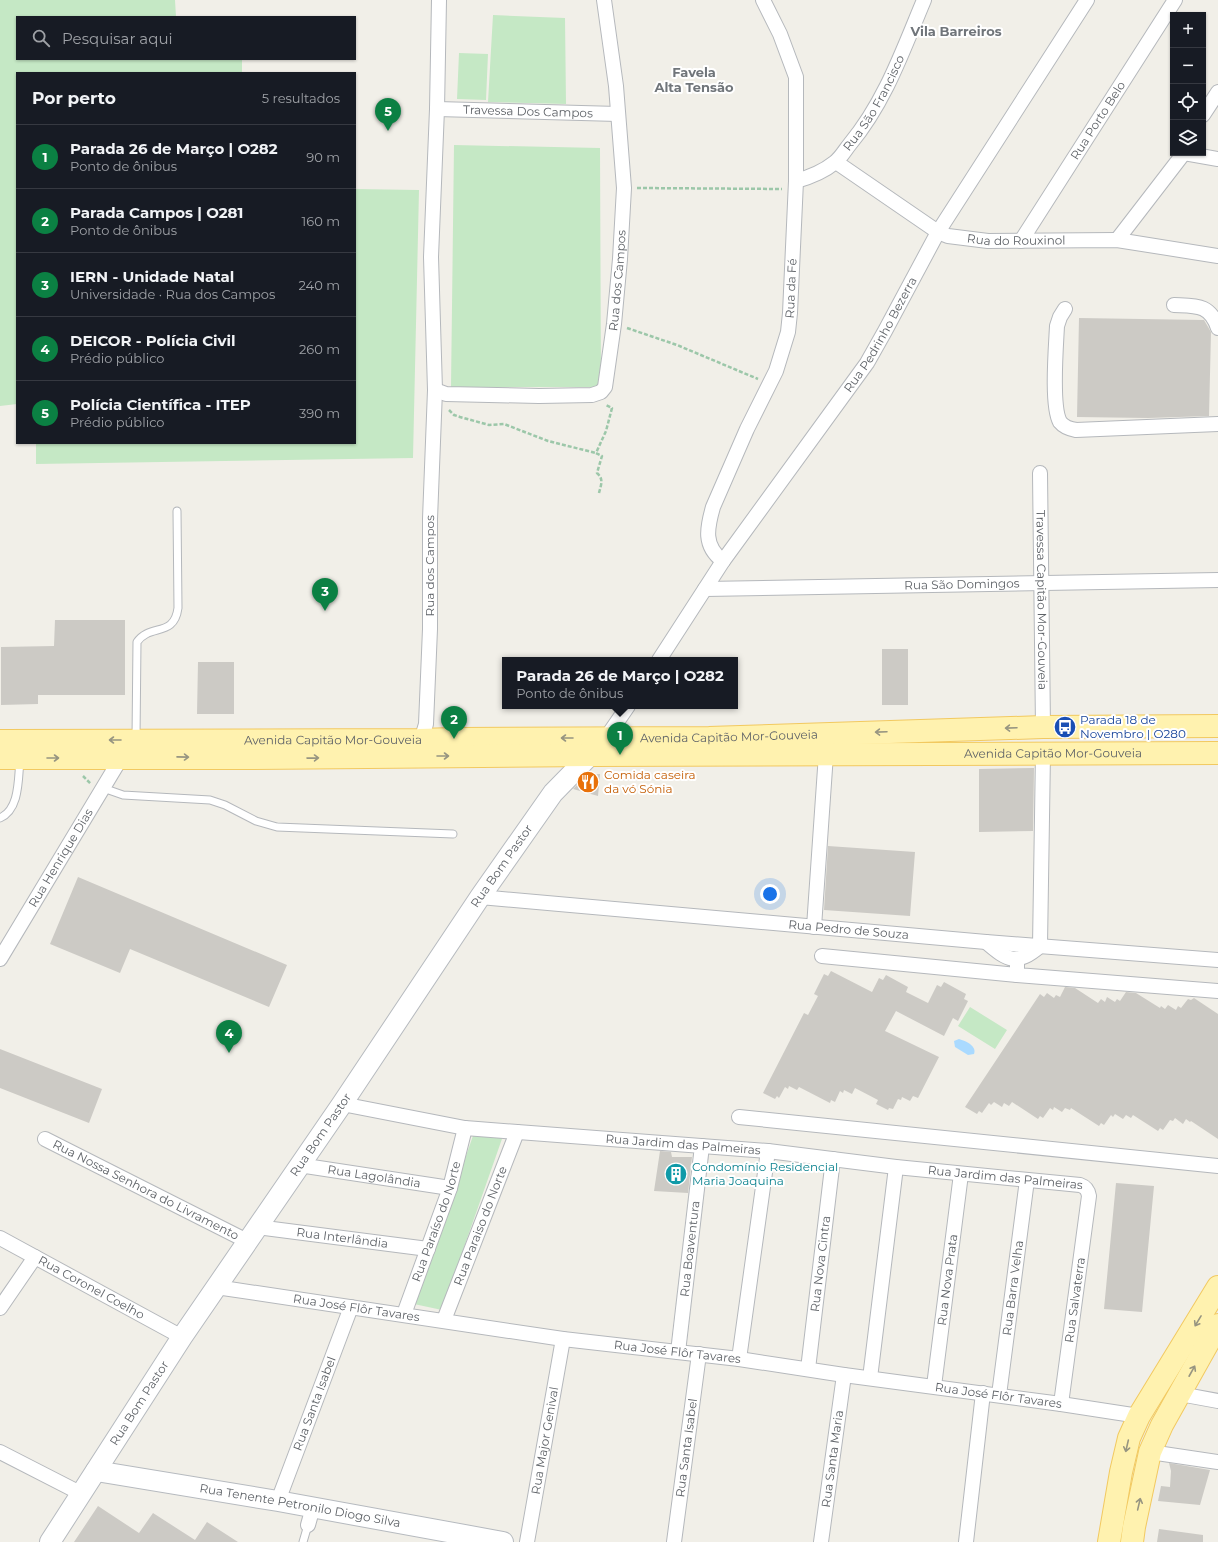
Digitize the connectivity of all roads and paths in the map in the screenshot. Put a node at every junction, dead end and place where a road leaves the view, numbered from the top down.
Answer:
1 (438, 0) edge
2 (604, 0) edge
3 (763, 0) edge
4 (924, 0) edge
5 (1087, 0) edge
6 (1175, 0) edge
7 (1218, 92) edge
8 (437, 109) junction
9 (1206, 110) edge
10 (618, 114) junction
11 (1182, 156) edge
12 (1199, 156) edge
13 (1218, 160) edge
14 (836, 162) junction
15 (796, 185) junction
16 (624, 188) junction
17 (938, 232) junction
18 (1117, 240) junction
19 (1021, 241) junction
20 (1218, 256) edge
21 (1174, 305) dead end
22 (1065, 309) dead end
23 (614, 324) junction
24 (1218, 328) edge
25 (770, 384) junction
26 (603, 390) junction
27 (440, 392) junction
28 (1218, 424) edge
29 (596, 453) junction
30 (1040, 473) dead end
31 (599, 493) dead end
32 (177, 511) dead end
33 (723, 561) junction
34 (1218, 580) edge
35 (1042, 582) junction
36 (705, 589) junction
37 (661, 657) edge
38 (626, 709) edge
39 (1218, 726) edge
40 (1043, 727) junction
41 (606, 738) junction
42 (136, 740) junction
43 (419, 740) junction
44 (0, 741) edge
45 (246, 749) junction
46 (1043, 753) junction
47 (1218, 753) edge
48 (826, 754) junction
49 (590, 755) junction
50 (10, 758) edge
51 (121, 758) junction
52 (103, 788) junction
53 (0, 818) edge
54 (453, 834) dead end
55 (480, 897) junction
56 (814, 927) junction
57 (986, 942) junction
58 (1040, 946) junction
59 (822, 956) dead end
60 (0, 959) edge
61 (1017, 960) junction
62 (1218, 960) edge
63 (1017, 975) junction
64 (1218, 991) edge
65 (342, 1104) junction
66 (739, 1117) dead end
67 (465, 1128) junction
68 (517, 1132) junction
69 (45, 1138) dead end
70 (702, 1146) junction
71 (768, 1151) junction
72 (833, 1159) junction
73 (299, 1165) junction
74 (1218, 1166) edge
75 (896, 1167) junction
76 (961, 1174) junction
77 (1027, 1180) junction
78 (450, 1188) junction
79 (1089, 1196) joint
80 (252, 1234) junction
81 (0, 1238) edge
82 (428, 1249) junction
83 (34, 1257) junction
84 (216, 1287) junction
85 (1218, 1287) edge
86 (351, 1307) junction
87 (0, 1308) edge
88 (404, 1314) junction
89 (444, 1320) junction
90 (1218, 1325) edge
91 (182, 1337) junction
92 (563, 1339) junction
93 (678, 1352) junction
94 (699, 1354) junction
95 (739, 1359) junction
96 (808, 1369) junction
97 (844, 1375) junction
98 (870, 1378) junction
99 (934, 1386) junction
100 (983, 1393) junction
101 (1180, 1394) junction
102 (999, 1395) junction
103 (1218, 1401) edge
104 (1061, 1404) junction
105 (1139, 1416) junction
106 (0, 1452) edge
107 (1150, 1452) junction
108 (1218, 1462) edge
109 (96, 1471) junction
110 (82, 1494) junction
111 (278, 1501) junction
112 (311, 1516) junction
113 (50, 1542) edge
114 (303, 1542) edge
115 (503, 1542) edge
116 (527, 1542) edge
117 (674, 1542) edge
118 (821, 1542) edge
119 (966, 1542) edge
120 (1109, 1542) edge
121 (1132, 1542) edge

1 - 8 street, Rua dos Campos
2 - 10 street, Rua dos Campos
3 - 15 street, Rua da Fé
4 - 14 street, Rua São Francisco
5 - 17 street, Rua Pedrinho Bezerra
6 - 19 street, Rua Porto Belo
7 - 9 street
8 - 10 street, Travessa Dos Campos
8 - 27 street, Rua dos Campos
10 - 16 street, Rua dos Campos
11 - 18 street
12 - 13 street
14 - 15 street, Rua São Francisco
14 - 17 street, Rua do Rouxinol
15 - 16 path
15 - 25 street, Rua da Fé
16 - 23 street, Rua dos Campos
17 - 19 street, Rua do Rouxinol
17 - 33 street, Rua Pedrinho Bezerra
18 - 19 street, Rua do Rouxinol
18 - 20 street, Rua do Rouxinol
21 - 24 street
22 - 28 street
23 - 25 path
23 - 26 street, Rua dos Campos
25 - 33 street, Rua da Fé
26 - 27 street
26 - 29 path
27 - 29 path
27 - 43 street, Rua dos Campos
29 - 31 path
30 - 35 street, Travessa Capitão Mor-Gouveia
32 - 42 lane
33 - 36 street, Rua Pedrinho Bezerra
34 - 35 street, Rua São Domingos
35 - 36 street, Rua São Domingos
35 - 40 street, Travessa Capitão Mor-Gouveia
36 - 37 street, Rua Pedrinho Bezerra
38 - 41 street
39 - 40 main road, Avenida Capitão Mor-Gouveia
40 -> 41 main road, Avenida Capitão Mor-Gouveia
41 -> 43 main road, Avenida Capitão Mor-Gouveia
41 - 49 main road, Rua Bom Pastor
42 -> 44 main road, Avenida Capitão Mor-Gouveia
42 - 45 main road, Avenida Capitão Mor-Gouveia
43 - 45 main road, Avenida Capitão Mor-Gouveia
45 -> 49 main road, Avenida Capitão Mor-Gouveia
51 -> 45 main road, Avenida Capitão Mor-Gouveia
46 - 47 main road, Avenida Capitão Mor-Gouveia
46 - 48 main road, Avenida Capitão Mor-Gouveia
46 - 58 street
48 - 49 main road, Avenida Capitão Mor-Gouveia
48 - 56 street
49 - 55 main road, Rua Bom Pastor
50 -> 51 main road, Avenida Capitão Mor-Gouveia
50 - 53 lane
51 - 52 street, Rua Henrique Dias
52 - 54 lane
52 - 60 street, Rua Henrique Dias
55 - 56 street, Rua Pedro de Souza
55 - 65 main road, Rua Bom Pastor
56 - 57 street, Rua Pedro de Souza
57 - 58 street, Rua Pedro de Souza
57 - 61 street
58 - 61 street
58 - 62 street, Rua Pedro de Souza
59 - 63 street
61 - 63 street
63 - 64 street
65 - 67 street, Rua Jardim das Palmeiras
65 - 73 main road, Rua Bom Pastor
66 - 74 street
67 - 68 street, Rua Jardim das Palmeiras
67 - 78 street, Rua Paraíso do Norte
68 - 70 street, Rua Jardim das Palmeiras
68 - 89 street, Rua Paraiso do Norte
69 - 80 street, Rua Nossa Senhora do Livramento
70 - 71 street, Rua Jardim das Palmeiras
70 - 93 street, Rua Boaventura
71 - 72 street, Rua Jardim das Palmeiras
71 - 95 street
72 - 75 street, Rua Jardim das Palmeiras
72 - 96 street, Rua Nova Cintra
73 - 78 street, Rua Lagolândia
73 - 80 main road, Rua Bom Pastor
75 - 76 street, Rua Jardim das Palmeiras
75 - 98 street
76 - 77 street, Rua Jardim das Palmeiras
76 - 99 street, Rua Nova Prata
77 - 79 street, Rua Jardim das Palmeiras
77 - 102 street, Rua Barra Velha
78 - 82 street, Rua Paraíso do Norte
79 - 104 street, Rua Salvaterra
80 - 82 street, Rua Interlândia
80 - 84 main road, Rua Bom Pastor
81 - 83 street, Rua Coronel Coelho
82 - 88 street, Rua Paraíso do Norte
83 - 87 street
83 - 91 street, Rua Coronel Coelho
84 - 86 street, Rua José Flôr Tavares
84 - 91 main road, Rua Bom Pastor
85 -> 105 main road
86 - 88 street, Rua José Flôr Tavares
86 - 111 street, Rua Santa Isabel
88 - 89 street, Rua José Flôr Tavares
89 - 92 street, Rua José Flôr Tavares
101 -> 90 main road
91 - 109 main road, Rua Bom Pastor
92 - 93 street, Rua José Flôr Tavares
92 - 116 street, Rua Major Genival
93 - 94 street, Rua José Flôr Tavares
94 - 95 street, Rua José Flôr Tavares
94 - 117 street, Rua Santa Isabel
95 - 96 street, Rua José Flôr Tavares
96 - 97 street, Rua José Flôr Tavares
97 - 98 street, Rua José Flôr Tavares
97 - 118 street, Rua Santa Maria
98 - 99 street, Rua José Flôr Tavares
99 - 100 street, Rua José Flôr Tavares
100 - 102 street, Rua José Flôr Tavares
100 - 119 street
101 - 103 street
101 - 107 main road
102 - 104 street, Rua José Flôr Tavares
104 - 105 street, Rua José Flôr Tavares
105 -> 120 main road
106 - 110 street
107 - 108 street
121 -> 107 main road
109 - 110 main road, Rua Bom Pastor
109 - 111 main road, Rua Tenente Petronilo Diogo Silva
110 - 113 main road, Rua Bom Pastor
111 - 112 main road, Rua Tenente Petronilo Diogo Silva
112 - 114 lane
112 - 115 main road, Rua Tenente Petronilo Diogo Silva

